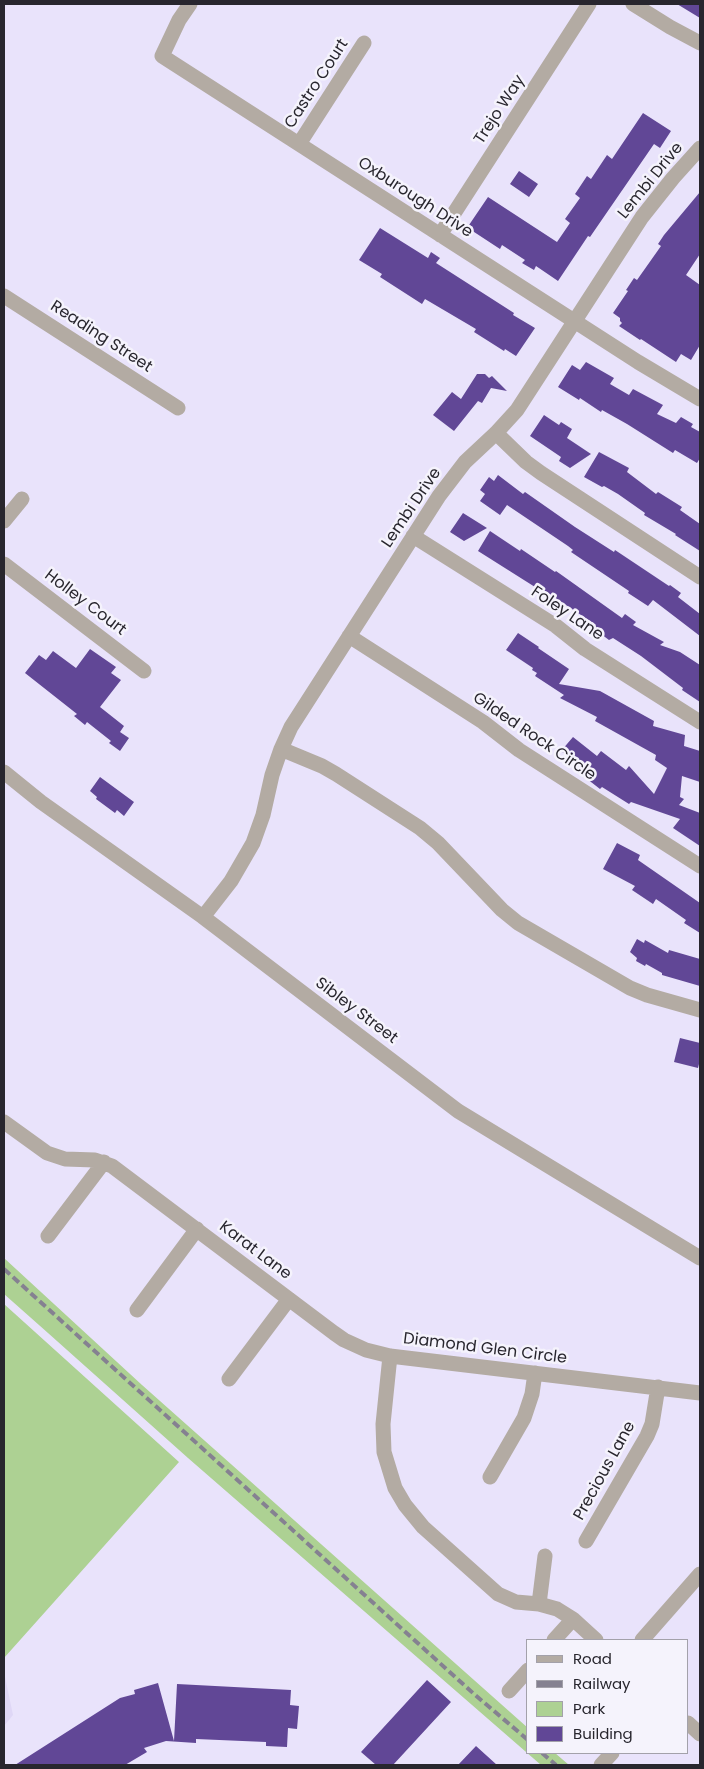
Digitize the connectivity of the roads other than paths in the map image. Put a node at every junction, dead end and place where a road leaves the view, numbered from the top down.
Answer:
1 (190, 4) edge
2 (589, 4) edge
3 (632, 4) edge
4 (364, 42) dead end
5 (700, 43) edge
6 (299, 144) junction
7 (700, 148) edge
8 (440, 235) junction
9 (4, 296) edge
10 (574, 321) junction
11 (700, 398) edge
12 (178, 408) dead end
13 (496, 433) junction
14 (22, 499) dead end
15 (4, 521) edge
16 (413, 536) junction
17 (4, 564) edge
18 (700, 577) edge
19 (349, 636) junction
20 (144, 671) dead end
21 (700, 722) edge
22 (281, 749) junction
23 (4, 772) edge
24 (700, 866) edge
25 (202, 917) junction
26 (700, 1010) edge
27 (4, 1122) edge
28 (104, 1162) junction
29 (197, 1230) junction
30 (48, 1236) dead end
31 (700, 1258) edge
32 (289, 1299) junction
33 (137, 1310) dead end
34 (390, 1356) junction
35 (535, 1373) junction
36 (229, 1379) dead end
37 (658, 1388) junction
38 (700, 1393) edge
39 (490, 1477) dead end
40 (586, 1541) dead end
41 (545, 1556) dead end
42 (700, 1574) edge
43 (539, 1604) junction
44 (573, 1619) junction
45 (555, 1639) edge
46 (595, 1639) edge
47 (643, 1639) edge
48 (526, 1672) edge
49 (509, 1691) dead end
50 (689, 1724) edge
51 (700, 1734) edge
52 (611, 1754) edge
53 (601, 1765) edge

1 - 6 street, Oxburough Drive
2 - 8 street, Trejo Way
3 - 5 street
4 - 6 street, Castro Court
6 - 8 street, Oxburough Drive
7 - 10 street, Lembi Drive
8 - 10 street, Oxburough Drive
9 - 12 street, Reading Street
10 - 11 street, Oxburough Drive
10 - 13 street, Lembi Drive
13 - 16 street, Lembi Drive
13 - 18 street
14 - 15 street
16 - 19 street, Lembi Drive
16 - 21 street, Foley Lane
17 - 20 street, Holley Court
19 - 22 street, Lembi Drive
19 - 24 street, Gilded Rock Circle
22 - 25 street, Lembi Drive
22 - 26 street
23 - 25 street, Sibley Street
25 - 31 street, Sibley Street
27 - 28 street
28 - 29 street, Karat Lane
28 - 30 street
29 - 32 street, Karat Lane
29 - 33 street
32 - 34 street, Karat Lane
32 - 36 street
34 - 35 street, Diamond Glen Circle
34 - 43 street, Diamond Glen Circle
35 - 37 street, Diamond Glen Circle
35 - 39 street
37 - 38 street, Diamond Glen Circle
37 - 40 street, Precious Lane
41 - 43 street
42 - 47 street
43 - 44 street, Diamond Glen Circle
44 - 45 street
44 - 46 street, Diamond Glen Circle
48 - 49 street
50 - 51 street
52 - 53 street

